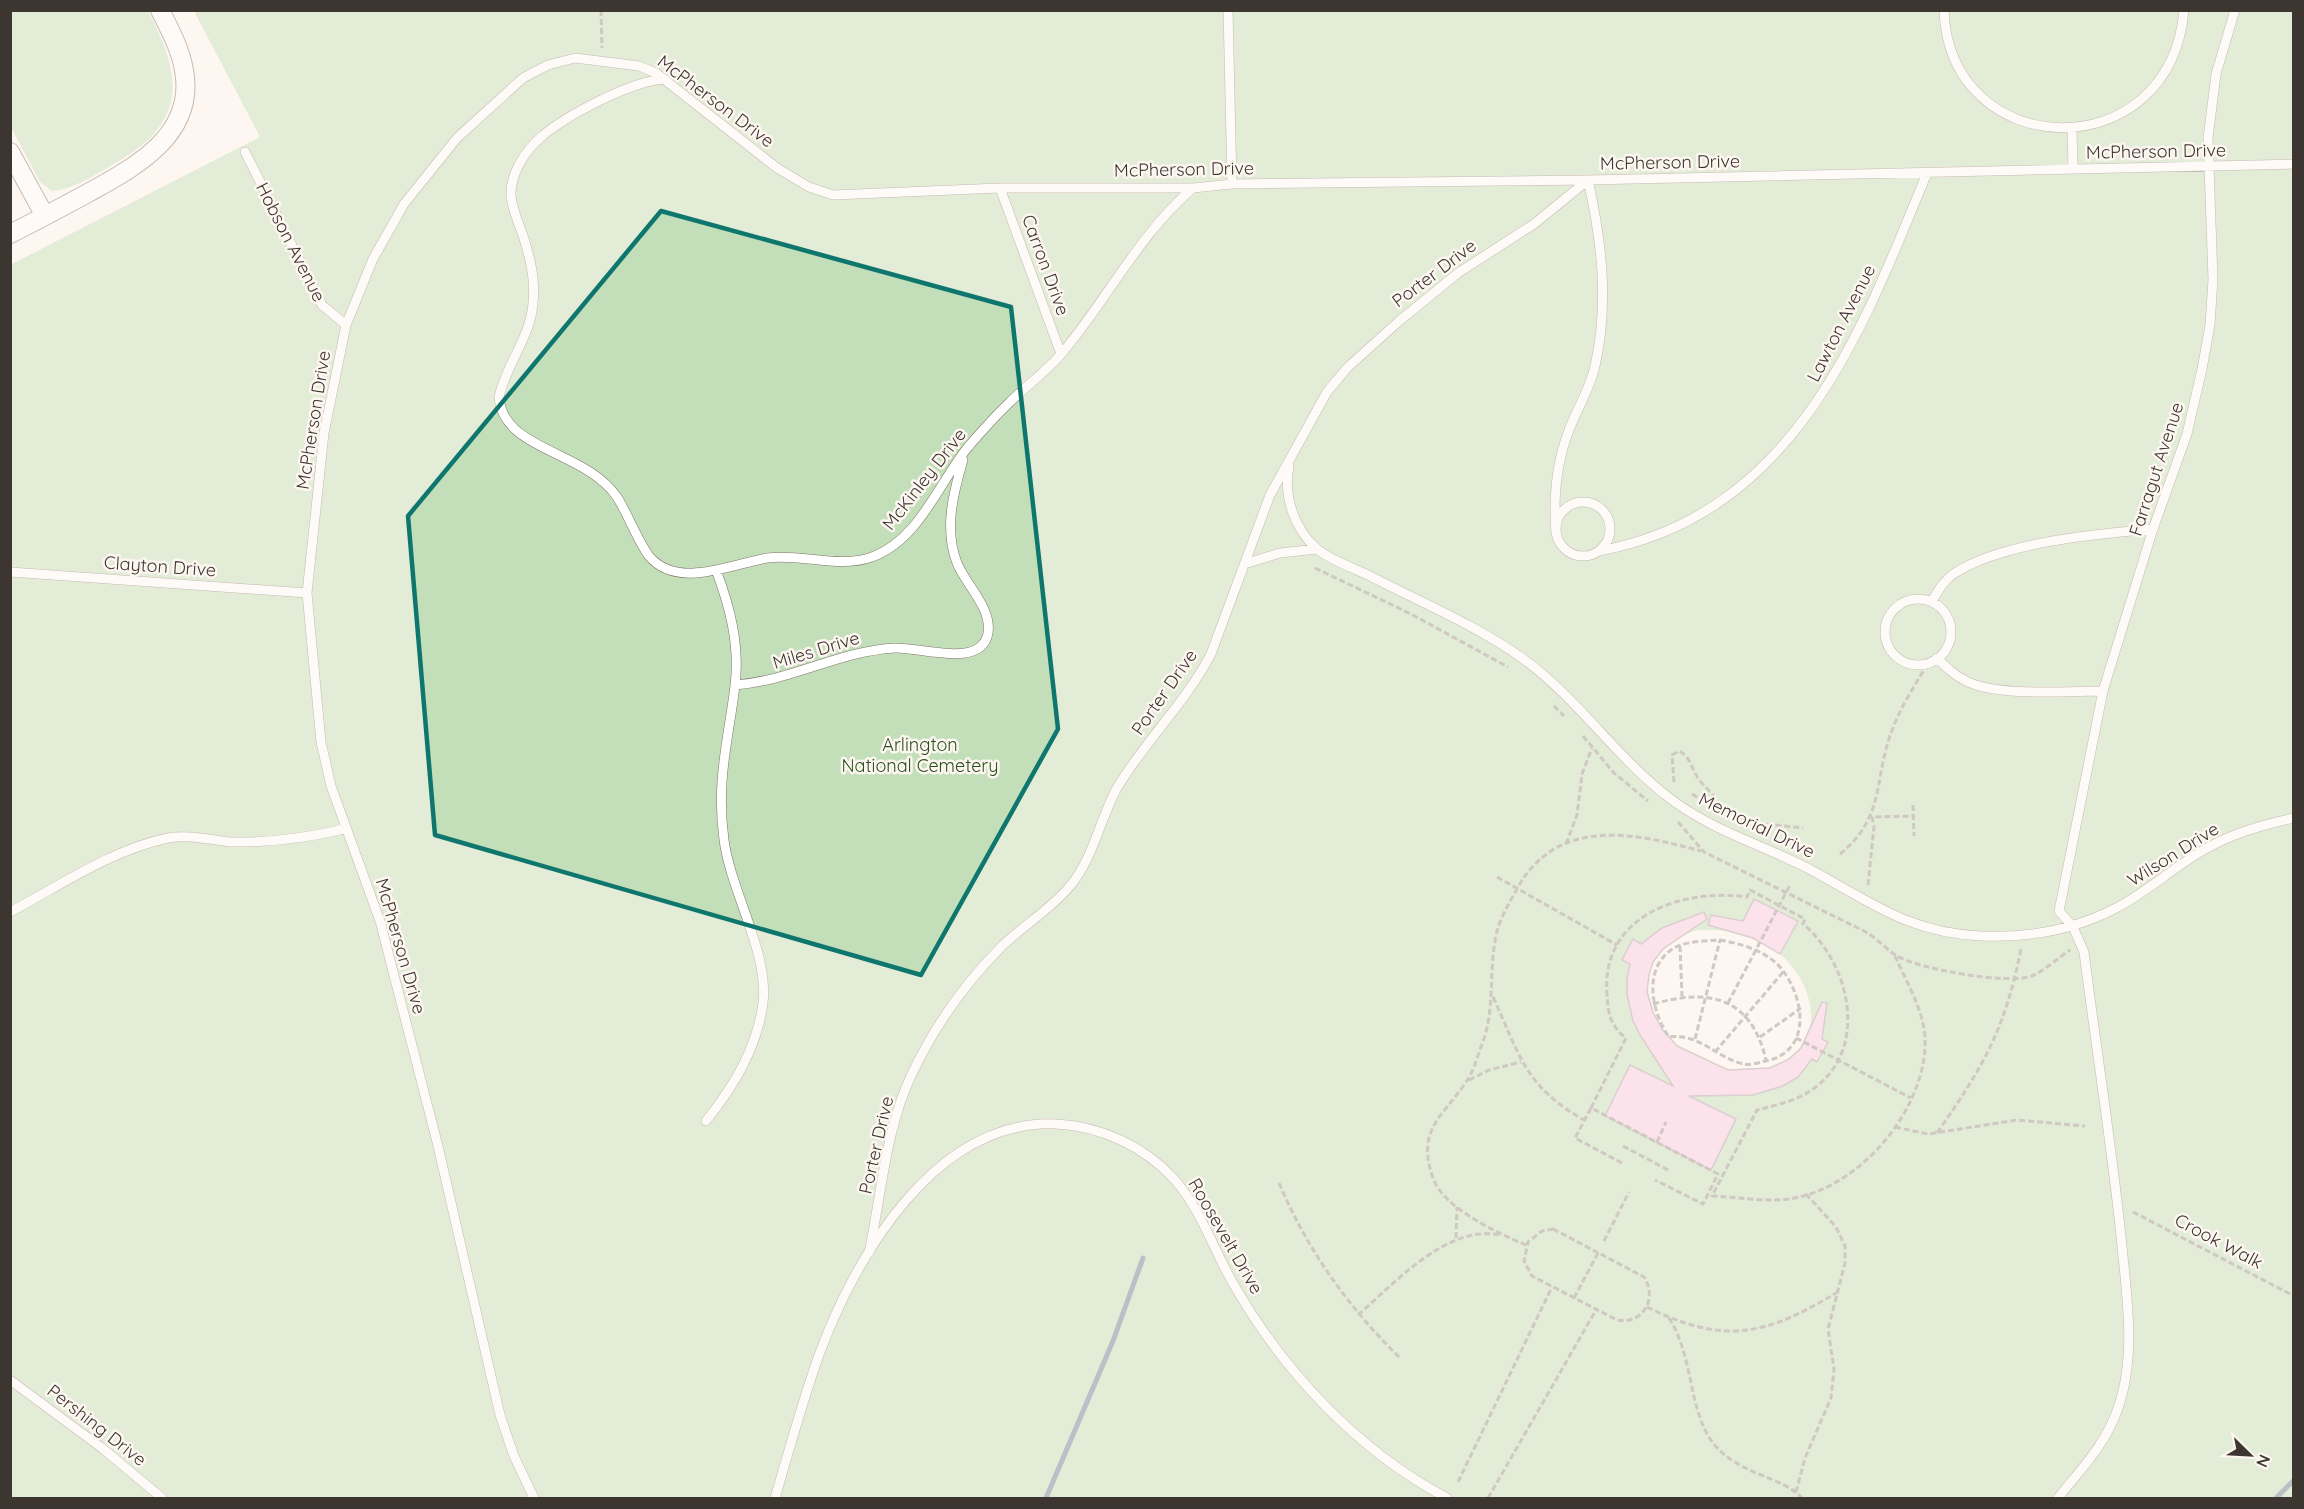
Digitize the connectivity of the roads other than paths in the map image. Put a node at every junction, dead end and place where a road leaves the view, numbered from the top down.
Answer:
1 (160, 10) edge
2 (1228, 10) edge
3 (1944, 10) edge
4 (2184, 10) edge
5 (2235, 10) edge
6 (665, 79) junction
7 (2072, 129) junction
8 (10, 152) edge
9 (245, 152) dead end
10 (2294, 164) edge
11 (2207, 167) junction
12 (2073, 169) junction
13 (1927, 173) junction
14 (1588, 180) junction
15 (1232, 184) junction
16 (1000, 188) junction
17 (1193, 188) junction
18 (45, 216) junction
19 (10, 234) edge
20 (345, 325) junction
21 (1061, 354) junction
22 (966, 449) junction
23 (1290, 457) junction
24 (2153, 529) junction
25 (1556, 534) junction
26 (1317, 549) junction
27 (1599, 551) junction
28 (1244, 564) junction
29 (716, 570) junction
30 (10, 572) edge
31 (307, 593) junction
32 (1932, 601) junction
33 (1937, 658) junction
34 (735, 685) junction
35 (2103, 691) junction
36 (2294, 818) edge
37 (345, 829) junction
38 (10, 912) edge
39 (2073, 927) junction
40 (706, 1121) dead end
41 (869, 1253) junction
42 (10, 1380) edge
43 (162, 1498) edge
44 (534, 1498) edge
45 (775, 1498) edge
46 (1447, 1498) edge
47 (2058, 1498) edge

1 - 18 street
2 - 15 lane
3 - 7 lane
4 - 7 lane
5 - 11 lane, Farragut Avenue
6 - 16 lane, McPherson Drive
6 - 20 lane, McPherson Drive
6 - 29 lane, McKinley Drive
7 - 12 lane
8 - 18 street
9 - 20 lane, Hobson Avenue
10 - 11 lane, McPherson Drive
11 - 12 lane, McPherson Drive
11 - 24 lane, Farragut Avenue
12 - 13 lane, McPherson Drive
13 - 14 lane, McPherson Drive
13 - 27 lane, Lawton Avenue
14 - 15 lane, McPherson Drive
14 - 23 lane, Porter Drive
14 - 25 lane
15 - 17 lane, McPherson Drive
16 - 17 lane, McPherson Drive
16 - 21 lane, Carron Drive
17 - 21 lane, McKinley Drive
18 - 19 street
20 - 31 lane, McPherson Drive
21 - 22 lane, McKinley Drive
22 - 29 lane, McKinley Drive
22 - 34 lane, Miles Drive
23 - 26 lane
23 - 28 lane, Porter Drive
24 - 32 lane
24 - 35 lane, Farragut Avenue
25 - 27 lane, Lawton Avenue
25 - 27 lane
26 - 28 lane
26 - 39 lane, Memorial Drive
28 - 41 lane, Porter Drive
29 - 34 lane
30 - 31 lane, Clayton Drive
31 - 37 lane, McPherson Drive
32 - 33 lane
32 - 33 lane
33 - 35 lane
34 - 40 lane
35 - 39 lane, Farragut Avenue
36 - 39 lane, Wilson Drive
37 - 38 lane
37 - 44 lane, McPherson Drive
39 - 47 lane
41 - 45 lane, Roosevelt Drive
41 - 46 lane, Roosevelt Drive
42 - 43 lane, Pershing Drive

